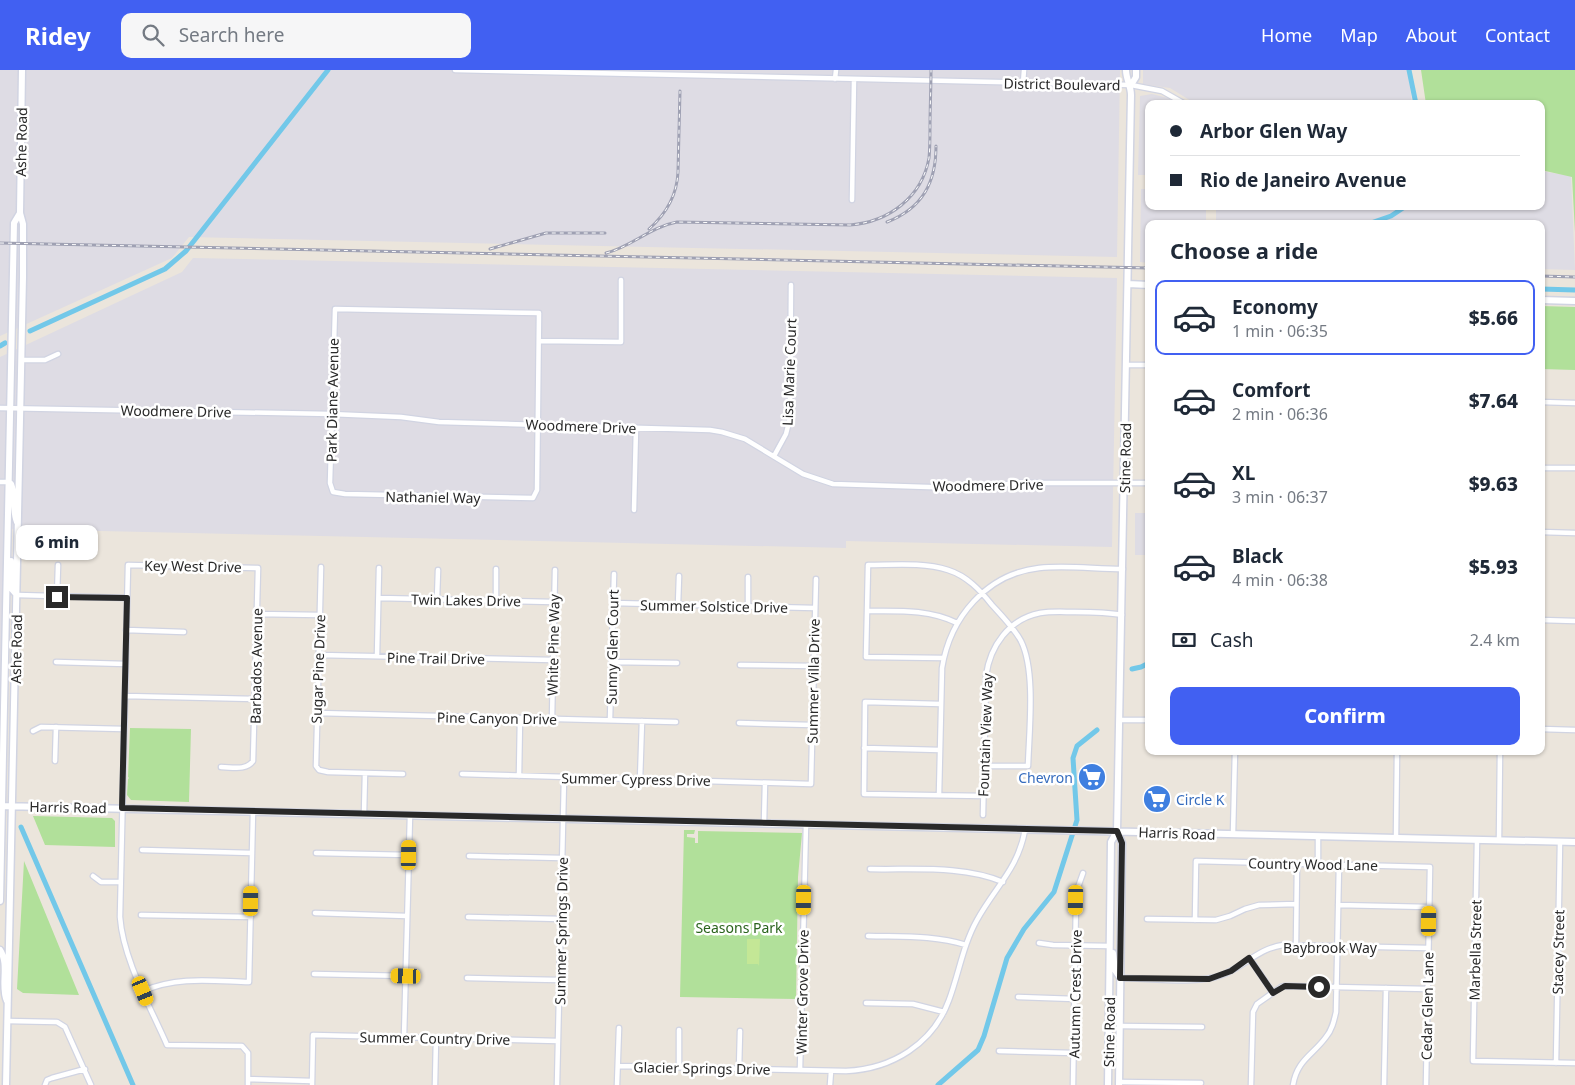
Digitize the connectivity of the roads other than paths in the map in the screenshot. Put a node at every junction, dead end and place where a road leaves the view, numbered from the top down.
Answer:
1 (22, 70) edge
2 (455, 70) edge
3 (836, 70) edge
4 (1024, 70) edge
5 (1126, 70) edge
6 (1136, 70) edge
7 (835, 79) junction
8 (854, 79) junction
9 (1023, 83) junction
10 (1131, 85) junction
11 (1178, 100) edge
12 (852, 200) dead end
13 (20, 213) junction
14 (620, 280) dead end
15 (1128, 284) junction
16 (791, 285) dead end
17 (1145, 285) edge
18 (1545, 300) edge
19 (1575, 301) edge
20 (539, 341) junction
21 (58, 354) dead end
22 (22, 360) junction
23 (1126, 365) junction
24 (1145, 365) edge
25 (1545, 402) edge
26 (1575, 403) edge
27 (0, 408) edge
28 (10, 408) junction
29 (21, 408) junction
30 (331, 414) junction
31 (538, 425) junction
32 (636, 428) junction
33 (774, 456) junction
34 (1545, 468) edge
35 (1575, 468) edge
36 (0, 482) edge
37 (9, 482) junction
38 (1124, 483) junction
39 (1145, 484) edge
40 (332, 492) joint
41 (634, 510) dead end
42 (18, 526) junction
43 (1545, 532) edge
44 (1575, 533) edge
45 (7, 546) junction
46 (58, 565) dead end
47 (321, 567) dead end
48 (258, 568) joint
49 (379, 568) dead end
50 (496, 569) dead end
51 (1123, 569) junction
52 (438, 570) dead end
53 (555, 570) dead end
54 (614, 574) dead end
55 (679, 576) dead end
56 (748, 577) dead end
57 (816, 579) dead end
58 (982, 593) junction
59 (17, 595) junction
60 (57, 597) junction
61 (127, 598) junction
62 (379, 598) junction
63 (437, 599) junction
64 (496, 600) junction
65 (554, 602) junction
66 (613, 603) junction
67 (678, 605) junction
68 (748, 606) junction
69 (815, 608) junction
70 (867, 611) junction
71 (257, 614) junction
72 (320, 615) junction
73 (1122, 615) junction
74 (1545, 620) edge
75 (1575, 621) edge
76 (957, 623) junction
77 (1011, 627) junction
78 (126, 630) junction
79 (184, 632) dead end
80 (319, 655) junction
81 (377, 656) junction
82 (944, 658) junction
83 (553, 660) junction
84 (56, 662) dead end
85 (612, 662) junction
86 (677, 663) dead end
87 (126, 664) junction
88 (740, 665) dead end
89 (814, 666) junction
90 (125, 696) junction
91 (255, 699) junction
92 (940, 704) junction
93 (317, 714) junction
94 (520, 718) junction
95 (552, 719) junction
96 (610, 720) junction
97 (1120, 720) junction
98 (1145, 720) edge
99 (642, 721) junction
100 (676, 722) dead end
101 (739, 723) dead end
102 (812, 725) junction
103 (56, 727) junction
104 (124, 728) junction
105 (1545, 729) edge
106 (1575, 730) edge
107 (32, 731) dead end
108 (864, 748) junction
109 (940, 750) junction
110 (1235, 755) edge
111 (1397, 755) edge
112 (1500, 755) edge
113 (55, 762) dead end
114 (984, 766) junction
115 (221, 767) dead end
116 (365, 773) junction
117 (403, 774) dead end
118 (462, 774) dead end
119 (520, 776) junction
120 (564, 778) junction
121 (640, 780) junction
122 (765, 783) junction
123 (811, 784) joint
124 (939, 796) junction
125 (983, 796) junction
126 (1, 806) edge
127 (13, 806) junction
128 (122, 808) junction
129 (253, 811) junction
130 (364, 814) junction
131 (410, 815) junction
132 (983, 815) dead end
133 (563, 819) junction
134 (764, 824) junction
135 (806, 824) junction
136 (1025, 830) junction
137 (1117, 831) junction
138 (1233, 834) junction
139 (1318, 836) junction
140 (1396, 838) junction
141 (1477, 840) junction
142 (1499, 840) junction
143 (1560, 842) junction
144 (1575, 842) edge
145 (142, 850) dead end
146 (252, 853) junction
147 (316, 853) dead end
148 (409, 855) junction
149 (469, 856) dead end
150 (562, 858) junction
151 (1297, 864) junction
152 (1318, 864) junction
153 (1338, 864) junction
154 (1430, 867) joint
155 (870, 869) dead end
156 (1083, 873) dead end
157 (93, 876) dead end
158 (120, 882) junction
159 (1003, 882) junction
160 (0, 901) edge
161 (1296, 904) junction
162 (1338, 905) junction
163 (1429, 907) junction
164 (315, 913) dead end
165 (141, 915) dead end
166 (407, 916) junction
167 (251, 917) junction
168 (468, 917) dead end
169 (561, 919) junction
170 (1147, 919) dead end
171 (1195, 920) junction
172 (1110, 924) junction
173 (868, 936) dead end
174 (1039, 943) dead end
175 (966, 945) junction
176 (1296, 945) junction
177 (1076, 946) junction
178 (1110, 946) junction
179 (1337, 946) junction
180 (1428, 948) junction
181 (0, 950) edge
182 (1250, 959) junction
183 (314, 974) dead end
184 (406, 976) junction
185 (467, 978) dead end
186 (1120, 978) junction
187 (559, 980) junction
188 (1336, 987) junction
189 (1386, 988) junction
190 (1428, 989) junction
191 (143, 991) junction
192 (1273, 993) junction
193 (1018, 996) dead end
194 (1074, 999) junction
195 (8, 1002) junction
196 (866, 1003) dead end
197 (944, 1012) junction
198 (8, 1021) junction
199 (1120, 1026) junction
200 (619, 1028) dead end
201 (1202, 1028) dead end
202 (679, 1030) dead end
203 (740, 1031) dead end
204 (404, 1037) junction
205 (436, 1038) junction
206 (558, 1040) junction
207 (998, 1052) dead end
208 (1074, 1053) junction
209 (1556, 1063) junction
210 (1575, 1063) edge
211 (618, 1066) junction
212 (679, 1067) junction
213 (85, 1069) junction
214 (739, 1069) junction
215 (800, 1070) junction
216 (831, 1071) junction
217 (248, 1082) edge
218 (312, 1083) edge
219 (1119, 1083) edge
220 (1200, 1083) dead end
221 (6, 1085) edge
222 (44, 1085) edge
223 (91, 1085) edge
224 (435, 1085) edge
225 (557, 1085) edge
226 (617, 1085) edge
227 (830, 1085) edge
228 (1073, 1085) edge
229 (1108, 1085) edge
230 (1252, 1085) edge
231 (1293, 1085) edge
232 (1384, 1085) edge
233 (1426, 1085) edge

1 - 13 street, Ashe Road
2 - 7 street, District Boulevard
3 - 7 street
4 - 9 street
5 - 10 street, Stine Road
6 - 10 street, Stine Road
7 - 8 street, District Boulevard
8 - 9 street, District Boulevard
8 - 12 street
9 - 10 street, District Boulevard
10 - 11 street, District Boulevard
10 - 15 street, Stine Road
13 - 22 street, Ashe Road
13 - 28 street, Ashe Road
14 - 20 street
15 - 17 street
15 - 23 street, Stine Road
16 - 33 street, Lisa Marie Court
18 - 19 street
20 - 30 street, Park Diane Avenue
20 - 31 street
21 - 22 street
22 - 29 street, Ashe Road
23 - 24 street
23 - 38 street, Stine Road
25 - 26 street
27 - 28 street, Woodmere Drive
28 - 29 street, Woodmere Drive
28 - 37 street, Ashe Road
29 - 30 street, Woodmere Drive
29 - 42 street, Ashe Road
30 - 31 street, Woodmere Drive
30 - 40 street, Park Diane Avenue
31 - 32 street, Woodmere Drive
31 - 40 street, Nathaniel Way
32 - 33 street, Woodmere Drive
32 - 41 street
33 - 38 street, Woodmere Drive
34 - 35 street
36 - 37 street
37 - 42 street
37 - 45 street, Ashe Road
38 - 39 street, Woodmere Drive
38 - 51 street, Stine Road
42 - 59 street, Ashe Road
43 - 44 street
45 - 59 street
45 - 126 street, Ashe Road
46 - 60 street
47 - 72 street, Sugar Pine Drive
48 - 61 street, Key West Drive
48 - 71 street, Barbados Avenue
49 - 62 street
50 - 64 street
51 - 58 street
51 - 73 street, Stine Road
52 - 63 street
53 - 65 street, White Pine Way
54 - 66 street, Sunny Glen Court
55 - 67 street
56 - 68 street
57 - 69 street, Summer Villa Drive
58 - 70 street
58 - 76 street
58 - 77 street
59 - 60 street
59 - 127 street, Ashe Road
60 - 61 street
61 - 78 street
62 - 63 street, Twin Lakes Drive
62 - 81 street
63 - 64 street, Twin Lakes Drive
64 - 65 street, Twin Lakes Drive
65 - 83 street, White Pine Way
66 - 67 street, Summer Solstice Drive
66 - 85 street, Sunny Glen Court
67 - 68 street, Summer Solstice Drive
68 - 69 street, Summer Solstice Drive
69 - 89 street, Summer Villa Drive
70 - 76 street
70 - 82 street
71 - 72 street
71 - 91 street, Barbados Avenue
72 - 80 street, Sugar Pine Drive
73 - 77 street, Fountain View Way
73 - 97 street, Stine Road
74 - 75 street
76 - 82 street
77 - 114 street, Fountain View Way
77 - 114 street
78 - 79 street
78 - 87 street
80 - 81 street, Pine Trail Drive
80 - 93 street, Sugar Pine Drive
81 - 83 street, Pine Trail Drive
82 - 92 street
83 - 95 street, White Pine Way
84 - 87 street
85 - 86 street
85 - 96 street, Sunny Glen Court
87 - 90 street
88 - 89 street
89 - 102 street, Summer Villa Drive
90 - 91 street
90 - 104 street
91 - 115 street, Barbados Avenue
92 - 108 street
92 - 109 street
93 - 94 street, Pine Canyon Drive
93 - 116 street, Sugar Pine Drive
94 - 95 street, Pine Canyon Drive
94 - 119 street
95 - 96 street, Pine Canyon Drive
96 - 99 street, Pine Canyon Drive
97 - 98 street
97 - 137 street, Stine Road
99 - 100 street, Pine Canyon Drive
99 - 121 street
101 - 102 street
102 - 123 street, Summer Villa Drive
103 - 104 street
103 - 107 street
103 - 113 street
104 - 128 street
105 - 106 street
108 - 109 street
108 - 124 street
109 - 124 street
110 - 138 street
111 - 140 street
112 - 142 street
114 - 125 street, Fountain View Way
116 - 117 street
116 - 130 street
118 - 119 street, Summer Cypress Drive
119 - 120 street, Summer Cypress Drive
120 - 121 street, Summer Cypress Drive
120 - 133 street, Summer Springs Drive
121 - 122 street, Summer Cypress Drive
122 - 123 street, Summer Cypress Drive
122 - 134 street
124 - 125 street
125 - 132 street, Fountain View Way
126 - 127 street, Harris Road
126 - 160 street, Ashe Road
127 - 128 street, Harris Road
127 - 195 street, Ashe Road
128 - 129 street, Harris Road
128 - 158 street
129 - 130 street, Harris Road
129 - 146 street
130 - 131 street, Harris Road
131 - 133 street, Harris Road
131 - 148 street
133 - 134 street, Harris Road
133 - 150 street, Summer Springs Drive
134 - 135 street, Harris Road
135 - 136 street, Harris Road
135 - 215 street, Winter Grove Drive
136 - 137 street, Harris Road
136 - 159 street, Glacier Springs Drive
137 - 138 street, Harris Road
137 - 172 street, Stine Road
137 - 186 street, Stine Road
138 - 139 street, Harris Road
139 - 140 street, Harris Road
139 - 152 street
140 - 141 street, Harris Road
141 - 142 street, Harris Road
141 - 209 street, Marbella Street
142 - 143 street, Harris Road
143 - 144 street, Harris Road
143 - 209 street, Stacey Street
145 - 146 street
146 - 167 street
147 - 148 street
148 - 166 street
149 - 150 street
150 - 169 street, Summer Springs Drive
151 - 152 street, Country Wood Lane
151 - 161 street
151 - 171 street, Country Wood Lane
152 - 153 street, Country Wood Lane
153 - 154 street, Country Wood Lane
153 - 162 street
154 - 163 street, Cedar Glen Lane
155 - 159 street
156 - 177 street, Autumn Crest Drive
157 - 158 street
158 - 191 street
159 - 175 street, Glacier Springs Drive
161 - 171 street
161 - 176 street
162 - 163 street
162 - 179 street
163 - 180 street, Cedar Glen Lane
164 - 166 street
165 - 167 street
166 - 184 street
167 - 191 street
168 - 169 street
169 - 187 street, Summer Springs Drive
170 - 171 street
172 - 178 street, Stine Road
172 - 186 street
173 - 175 street
174 - 177 street
175 - 197 street, Glacier Springs Drive
176 - 179 street, Baybrook Way
176 - 182 street, Baybrook Way
177 - 178 street
177 - 194 street, Autumn Crest Drive
178 - 229 street, Stine Road
179 - 180 street, Baybrook Way
179 - 188 street
180 - 190 street, Cedar Glen Lane
181 - 195 street
182 - 186 street, Baybrook Way
182 - 192 street
183 - 184 street
184 - 204 street
185 - 187 street
186 - 199 street, Stine Road
187 - 206 street, Summer Springs Drive
188 - 189 street
188 - 192 street
188 - 231 street
189 - 190 street
189 - 232 street
190 - 233 street, Cedar Glen Lane
191 - 217 street
192 - 230 street
193 - 194 street
194 - 208 street, Autumn Crest Drive
195 - 198 street, Ashe Road
196 - 197 street
197 - 216 street, Glacier Springs Drive
198 - 213 street
198 - 221 street, Ashe Road
199 - 201 street
199 - 219 street, Stine Road
200 - 211 street
202 - 212 street
203 - 214 street
204 - 205 street, Summer Country Drive
204 - 218 street, Summer Country Drive
205 - 206 street, Summer Country Drive
205 - 224 street
206 - 225 street, Summer Springs Drive
207 - 208 street
208 - 228 street, Autumn Crest Drive
209 - 210 street
211 - 212 street, Glacier Springs Drive
211 - 226 street
212 - 214 street, Glacier Springs Drive
213 - 222 street
213 - 223 street
214 - 215 street, Glacier Springs Drive
215 - 216 street, Glacier Springs Drive
216 - 227 street
217 - 218 street
219 - 220 street

